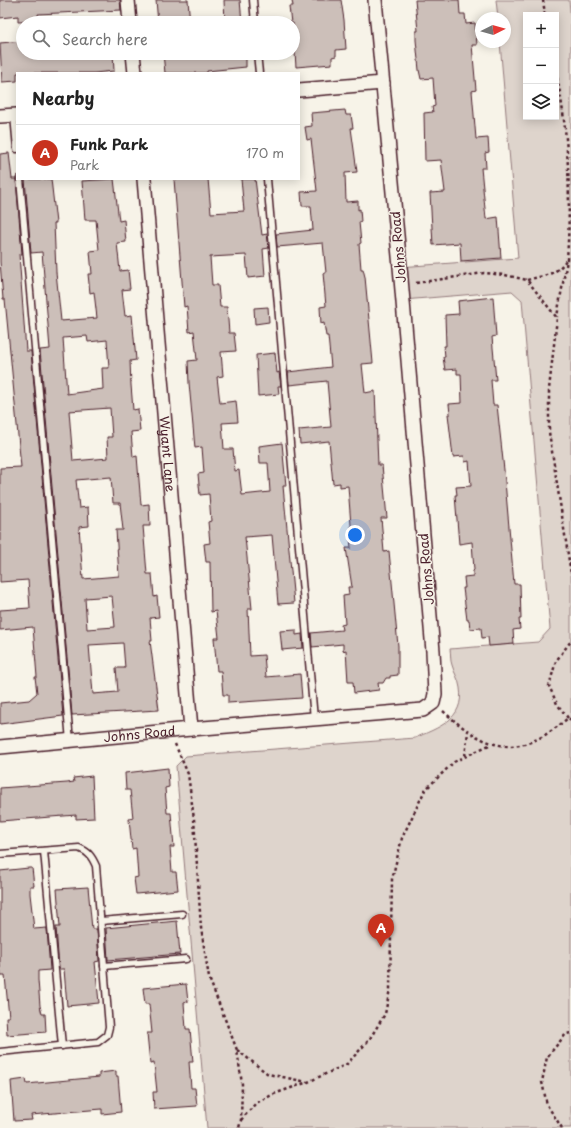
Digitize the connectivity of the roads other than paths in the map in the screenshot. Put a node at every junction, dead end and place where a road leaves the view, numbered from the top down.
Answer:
1 (128, 0) edge
2 (253, 0) edge
3 (376, 0) edge
4 (129, 16) edge
5 (254, 16) edge
6 (134, 60) edge
7 (257, 60) edge
8 (135, 72) edge
9 (258, 72) edge
10 (383, 83) junction
11 (300, 90) edge
12 (15, 115) edge
13 (0, 116) edge
14 (16, 132) edge
15 (20, 180) edge
16 (144, 180) edge
17 (268, 180) edge
18 (314, 720) junction
19 (191, 729) junction
20 (70, 741) junction
21 (0, 747) edge
22 (44, 851) junction
23 (0, 854) edge
24 (182, 914) dead end
25 (100, 921) junction
26 (186, 959) dead end
27 (104, 966) junction
28 (62, 1046) junction
29 (0, 1052) edge

1 - 4 street
2 - 5 lane
3 - 10 street, Johns Road
6 - 8 street
7 - 9 lane
10 - 11 street
10 - 18 street, Johns Road
12 - 13 street
12 - 14 lane
15 - 20 lane
16 - 19 street, Wyant Lane
17 - 18 lane
18 - 19 street, Johns Road
19 - 20 street, Johns Road
20 - 21 street, Johns Road
22 - 23 lane
22 - 25 lane
22 - 28 lane
24 - 25 lane
25 - 27 lane
26 - 27 lane
27 - 28 lane
28 - 29 lane

